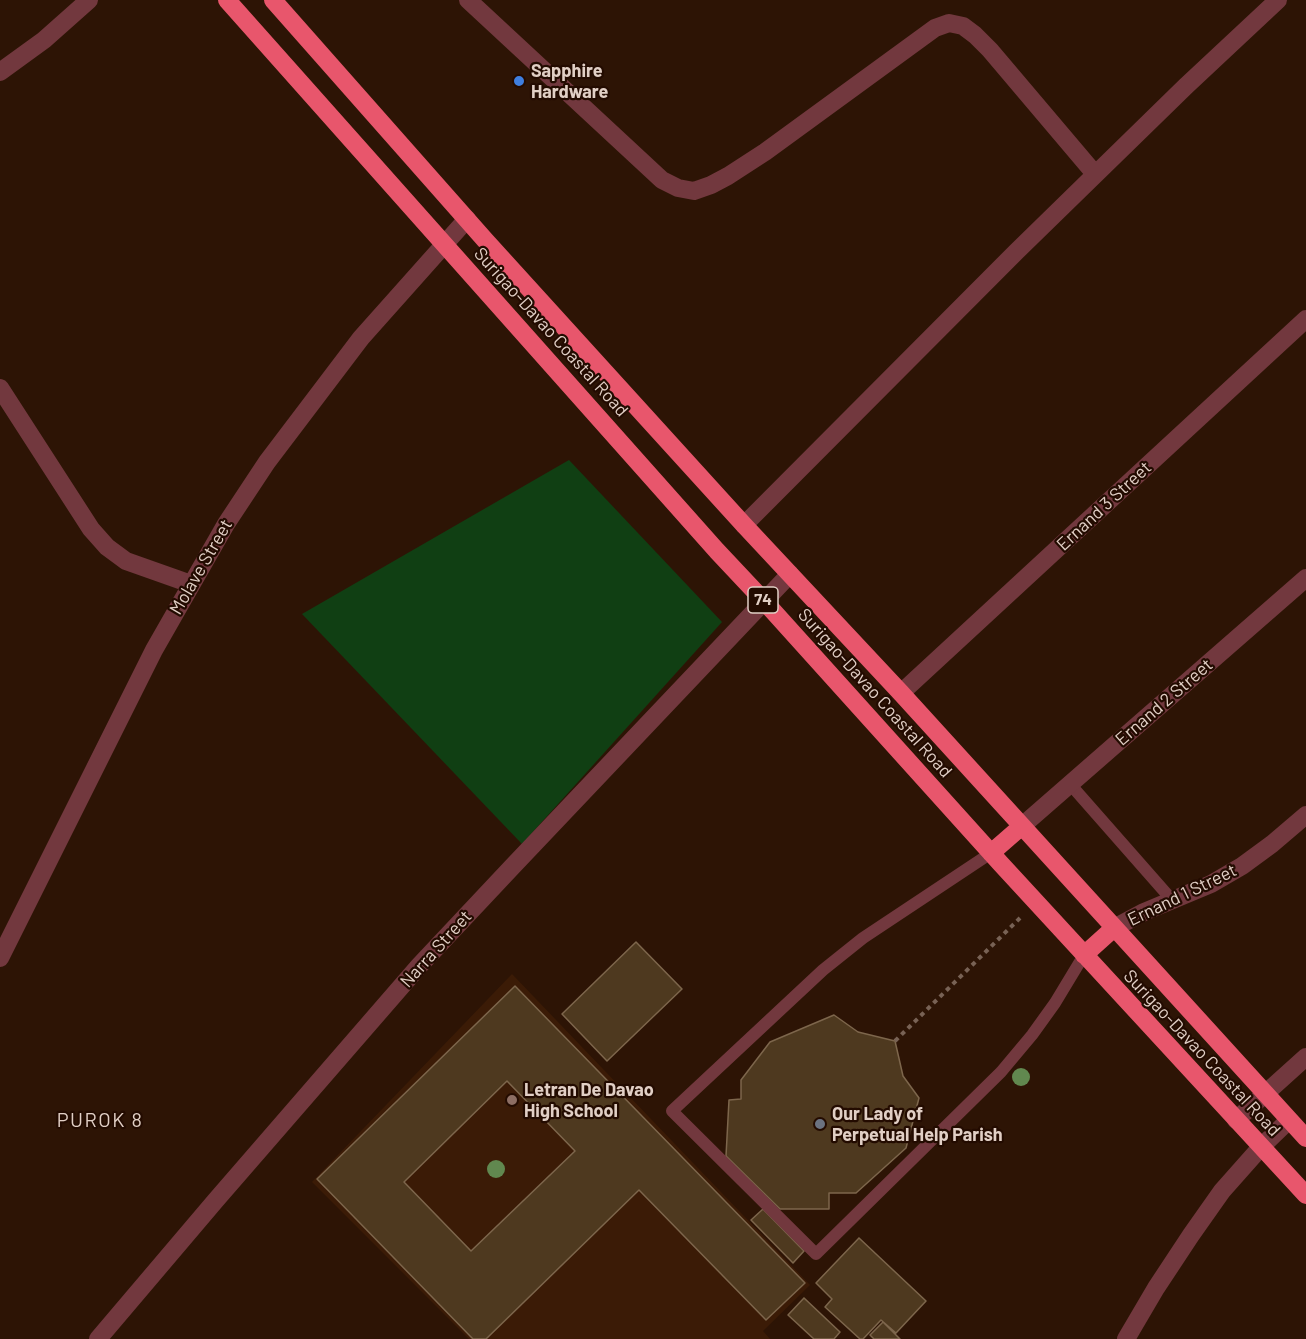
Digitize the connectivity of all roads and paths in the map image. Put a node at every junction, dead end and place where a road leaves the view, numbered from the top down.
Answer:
1 (89, 0) edge
2 (227, 0) edge
3 (273, 0) edge
4 (468, 0) edge
5 (1278, 0) edge
6 (0, 72) edge
7 (1095, 174) junction
8 (467, 219) junction
9 (445, 244) junction
10 (1306, 319) edge
11 (0, 388) edge
12 (744, 525) junction
13 (790, 574) junction
14 (1306, 578) edge
15 (191, 584) junction
16 (764, 601) junction
17 (902, 693) junction
18 (1070, 784) junction
19 (1306, 815) edge
20 (1022, 826) junction
21 (991, 853) junction
22 (1172, 900) junction
23 (1036, 903) junction
24 (1114, 928) junction
25 (1084, 955) junction
26 (0, 958) edge
27 (895, 1041) dead end
28 (1306, 1057) edge
29 (1265, 1093) junction
30 (1236, 1120) junction
31 (1289, 1120) junction
32 (1306, 1138) edge
33 (1261, 1147) junction
34 (1306, 1195) edge
35 (98, 1339) edge
36 (1126, 1339) edge

1 - 6 street
2 - 9 highway, Surigao-Davao Coastal Road / 74
3 - 8 highway, Surigao-Davao Coastal Road / 74
4 - 7 street
5 - 7 street
7 - 12 street
8 - 9 street, Molave Street
8 - 12 highway, Surigao-Davao Coastal Road / 74
9 - 15 street, Molave Street
9 - 16 highway, Surigao-Davao Coastal Road / 74
10 - 17 street, Ernand 3 Street
11 - 15 street
12 - 13 highway, Surigao-Davao Coastal Road / 74
13 - 16 street, Narra Street
13 - 17 highway, Surigao-Davao Coastal Road / 74
14 - 18 street, Ernand 2 Street
15 - 26 street, Molave Street
16 - 21 highway, Surigao-Davao Coastal Road / 74
16 - 35 street, Narra Street
17 - 20 highway, Surigao-Davao Coastal Road / 74
18 - 20 street, Ernand 2 Street
18 - 22 lane
19 - 22 street, Ernand 1 Street
20 - 21 highway
20 - 24 highway, Surigao-Davao Coastal Road / 74
21 - 23 highway, Surigao-Davao Coastal Road / 74
21 - 25 lane
22 - 24 street, Ernand 1 Street
23 - 25 highway, Surigao-Davao Coastal Road / 74
23 - 27 path
24 - 25 highway
24 - 29 highway, Surigao-Davao Coastal Road / 74
25 - 30 highway, Surigao-Davao Coastal Road / 74
28 - 29 street
29 - 30 street
29 - 31 highway, Surigao-Davao Coastal Road / 74
30 - 33 highway, Surigao-Davao Coastal Road / 74
31 - 32 highway, Surigao-Davao Coastal Road / 74
31 - 33 street
33 - 34 highway, Surigao-Davao Coastal Road / 74
33 - 36 street

